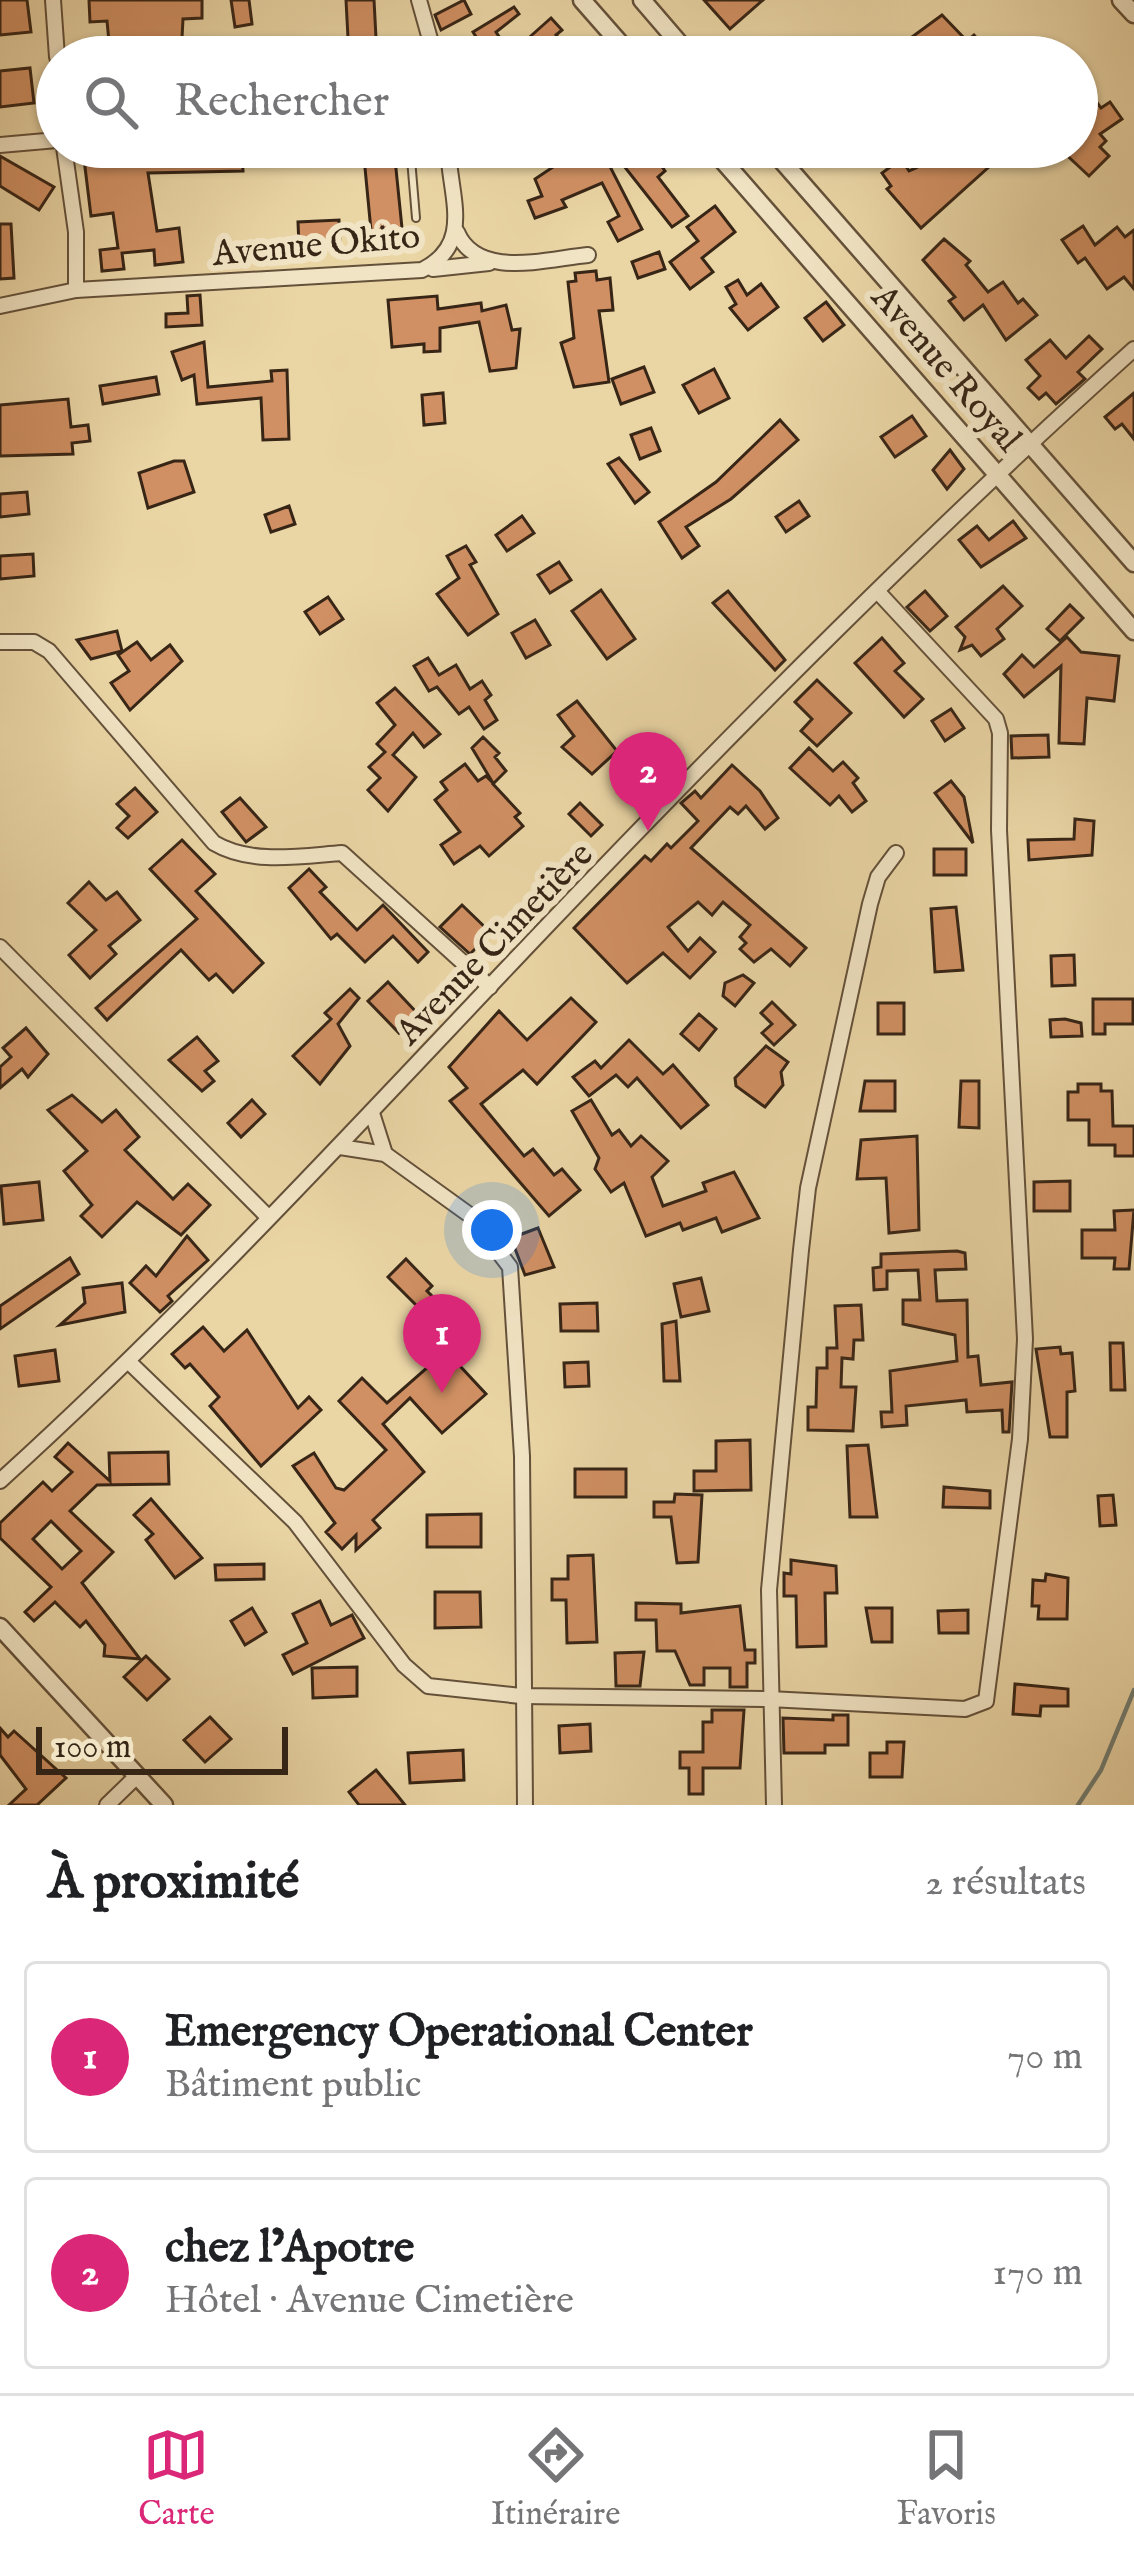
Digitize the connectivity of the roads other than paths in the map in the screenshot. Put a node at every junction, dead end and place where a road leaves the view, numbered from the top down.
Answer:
1 (53, 0) edge
2 (419, 0) edge
3 (582, 0) edge
4 (642, 0) edge
5 (1121, 0) edge
6 (1134, 14) edge
7 (56, 36) edge
8 (429, 36) edge
9 (614, 36) edge
10 (673, 36) edge
11 (36, 142) edge
12 (0, 145) edge
13 (67, 168) edge
14 (412, 168) edge
15 (450, 168) edge
16 (729, 168) edge
17 (788, 168) edge
18 (416, 218) dead end
19 (457, 232) junction
20 (588, 255) dead end
21 (493, 263) junction
22 (422, 270) junction
23 (76, 290) junction
24 (0, 306) edge
25 (1134, 350) edge
26 (1029, 444) junction
27 (998, 474) junction
28 (1134, 562) edge
29 (879, 593) junction
30 (1134, 631) edge
31 (0, 642) edge
32 (896, 853) dead end
33 (0, 947) edge
34 (490, 987) junction
35 (372, 1113) junction
36 (340, 1147) junction
37 (385, 1154) junction
38 (268, 1217) junction
39 (130, 1363) junction
40 (0, 1481) edge
41 (0, 1627) edge
42 (521, 1696) junction
43 (769, 1699) junction
44 (137, 1776) junction
45 (106, 1805) edge
46 (164, 1805) edge
47 (525, 1805) edge
48 (774, 1805) edge

1 - 7 street
2 - 8 street
3 - 9 street
4 - 10 street
5 - 6 street
11 - 12 street
13 - 23 street
14 - 18 lane
15 - 19 street, Avenue Okito
16 - 27 street, Avenue Royal
17 - 26 street, Avenue Royal
19 - 21 street
19 - 22 street, Avenue Okito
20 - 21 street
21 - 22 street
22 - 23 street, Avenue Okito
23 - 24 street, Avenue Okito
25 - 26 street, Avenue Cimetière
26 - 27 street, Avenue Cimetière
26 - 28 street, Avenue Royal
27 - 29 street, Avenue Cimetière
27 - 30 street, Avenue Royal
29 - 34 street, Avenue Cimetière
29 - 43 street
31 - 34 street
32 - 43 street
33 - 38 street
34 - 35 street, Avenue Cimetière
35 - 36 street, Avenue Cimetière
35 - 37 street
36 - 37 street
36 - 38 street, Avenue Cimetière
37 - 42 street
38 - 39 street, Avenue Cimetière
39 - 40 street, Avenue Cimetière
39 - 42 street
41 - 44 street
42 - 43 street
42 - 47 street
43 - 48 street
44 - 45 street
44 - 46 street

